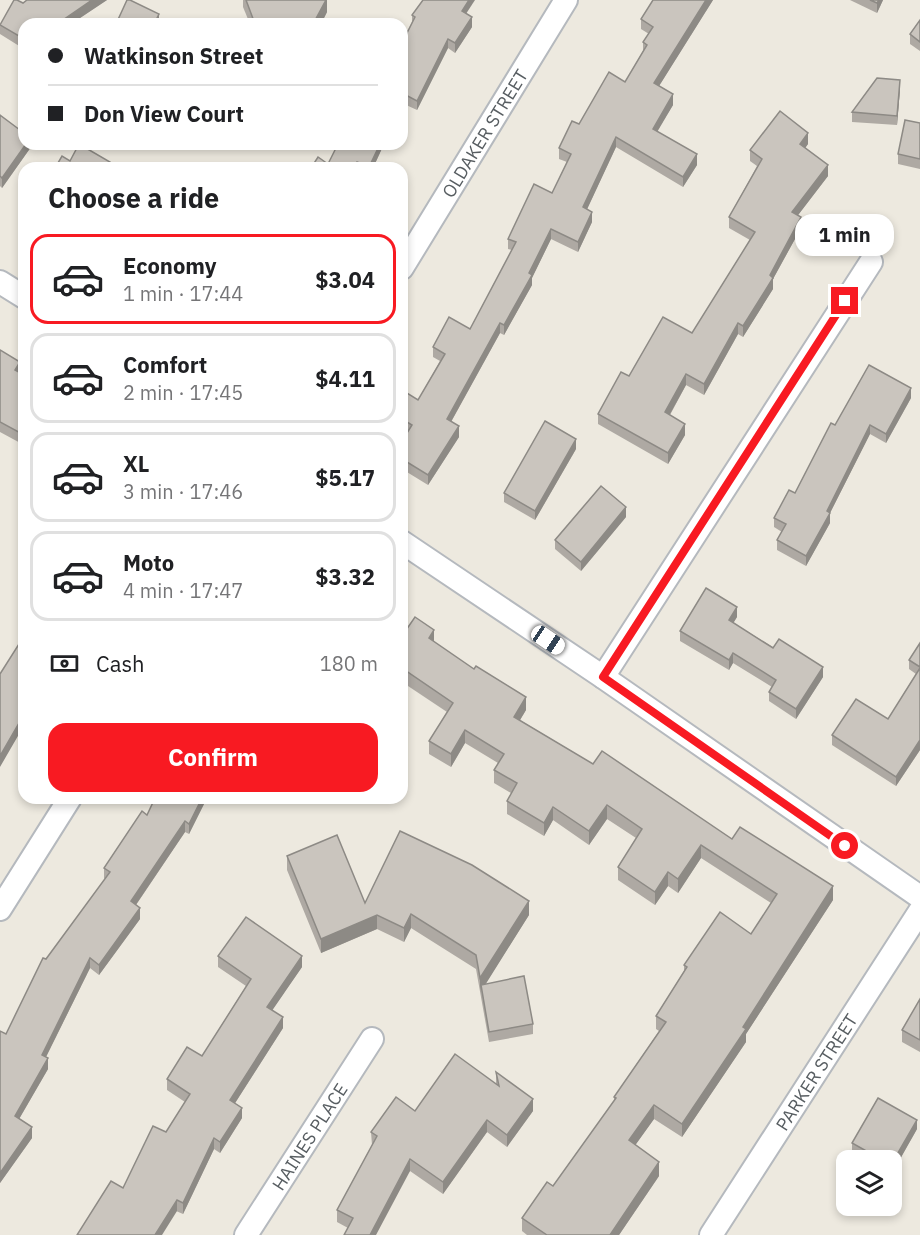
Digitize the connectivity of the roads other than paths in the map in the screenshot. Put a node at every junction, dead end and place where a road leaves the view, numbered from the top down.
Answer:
1 (566, 0) edge
2 (408, 258) edge
3 (871, 262) dead end
4 (0, 282) edge
5 (18, 293) edge
6 (408, 546) edge
7 (603, 677) junction
8 (66, 804) edge
9 (920, 897) edge
10 (0, 909) edge
11 (920, 911) edge
12 (372, 1039) dead end
13 (246, 1235) edge
14 (711, 1235) edge

1 - 2 street, OLDAKER STREET
3 - 7 street
4 - 5 street
6 - 7 street
7 - 9 street
8 - 10 street
11 - 14 street, PARKER STREET
12 - 13 street, HAINES PLACE

